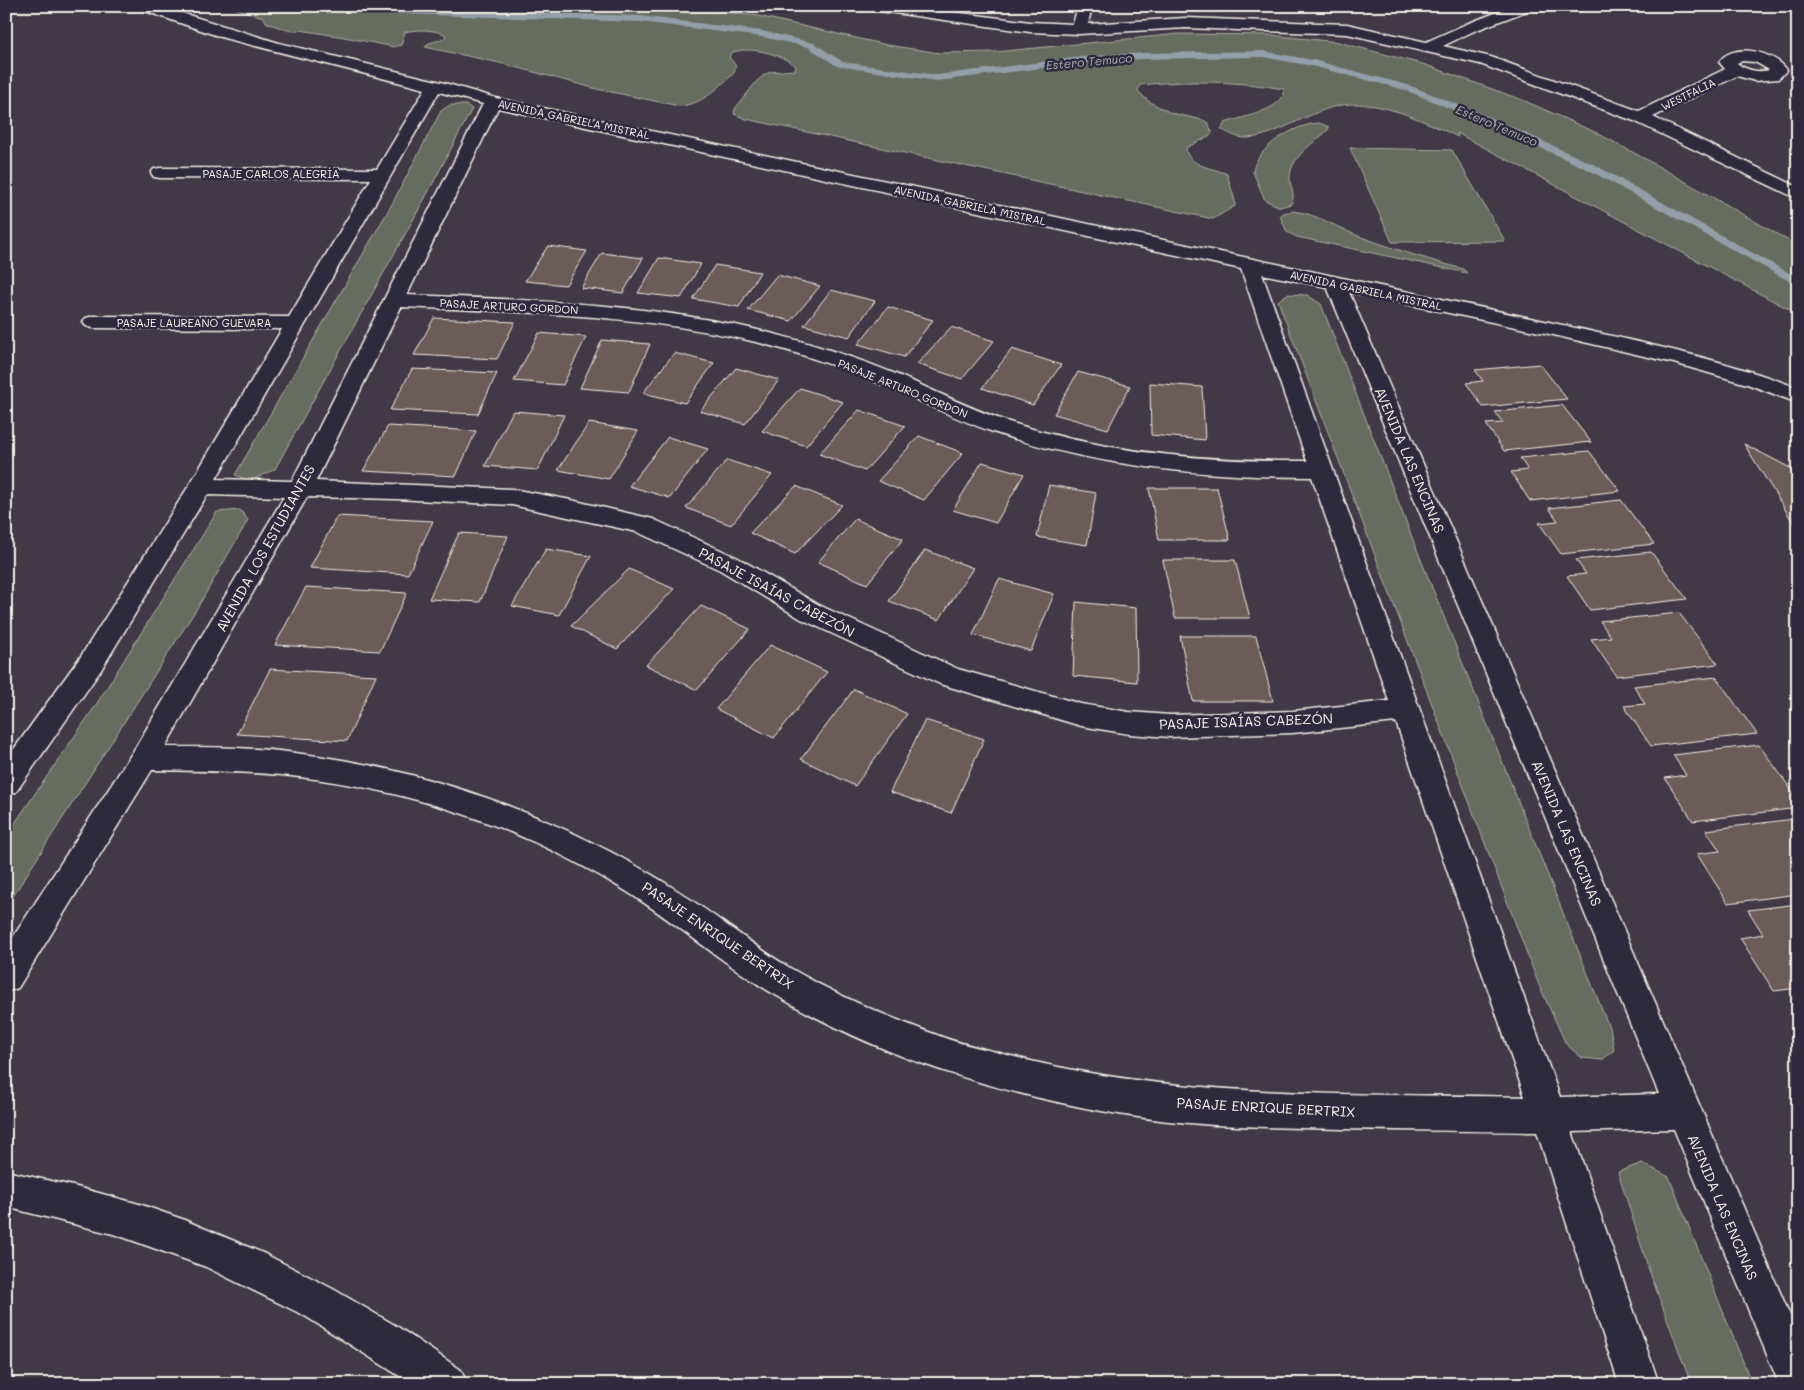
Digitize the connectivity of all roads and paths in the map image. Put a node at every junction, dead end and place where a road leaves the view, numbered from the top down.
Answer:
1 (144, 6) edge
2 (873, 6) edge
3 (1085, 6) edge
4 (1527, 6) edge
5 (1080, 29) junction
6 (1430, 46) junction
7 (1736, 70) dead end
8 (435, 85) junction
9 (493, 102) junction
10 (1640, 117) junction
11 (160, 172) dead end
12 (382, 174) junction
13 (1798, 194) edge
14 (1249, 265) junction
15 (1336, 284) junction
16 (394, 301) junction
17 (93, 322) dead end
18 (296, 323) junction
19 (1798, 396) edge
20 (1321, 469) junction
21 (200, 487) junction
22 (299, 490) junction
23 (1406, 710) junction
24 (144, 758) junction
25 (6, 782) edge
26 (6, 977) edge
27 (1683, 1111) junction
28 (1549, 1115) junction
29 (6, 1188) edge
30 (1798, 1382) edge
31 (447, 1384) edge
32 (1639, 1384) edge

1 - 8 street, AVENIDA GABRIELA MISTRAL
2 - 5 street
3 - 5 street
4 - 6 street
5 - 6 street
6 - 10 street
7 - 10 street, WESTFALIA
8 - 9 street, AVENIDA GABRIELA MISTRAL
8 - 12 street
9 - 14 street, AVENIDA GABRIELA MISTRAL
9 - 16 street, AVENIDA LOS ESTUDIANTES
10 - 13 street
11 - 12 street, PASAJE CARLOS ALEGRÍA
12 - 18 street
14 - 15 street, AVENIDA GABRIELA MISTRAL
14 - 20 street
15 - 19 street, AVENIDA GABRIELA MISTRAL
15 - 27 street, AVENIDA LAS ENCINAS
16 - 20 street, PASAJE ARTURO GORDON
16 - 22 street, AVENIDA LOS ESTUDIANTES
17 - 18 street, PASAJE LAUREANO GUEVARA
18 - 21 street
20 - 23 street
21 - 22 street, PASAJE ISAÍAS CABEZÓN
21 - 25 street
22 - 23 street, PASAJE ISAÍAS CABEZÓN
22 - 24 street, AVENIDA LOS ESTUDIANTES
23 - 28 street
24 - 26 street, AVENIDA LOS ESTUDIANTES
24 - 28 street, PASAJE ENRIQUE BERTRIX
27 - 28 street, PASAJE ENRIQUE BERTRIX
27 - 30 street, AVENIDA LAS ENCINAS
28 - 32 street
29 - 31 street

